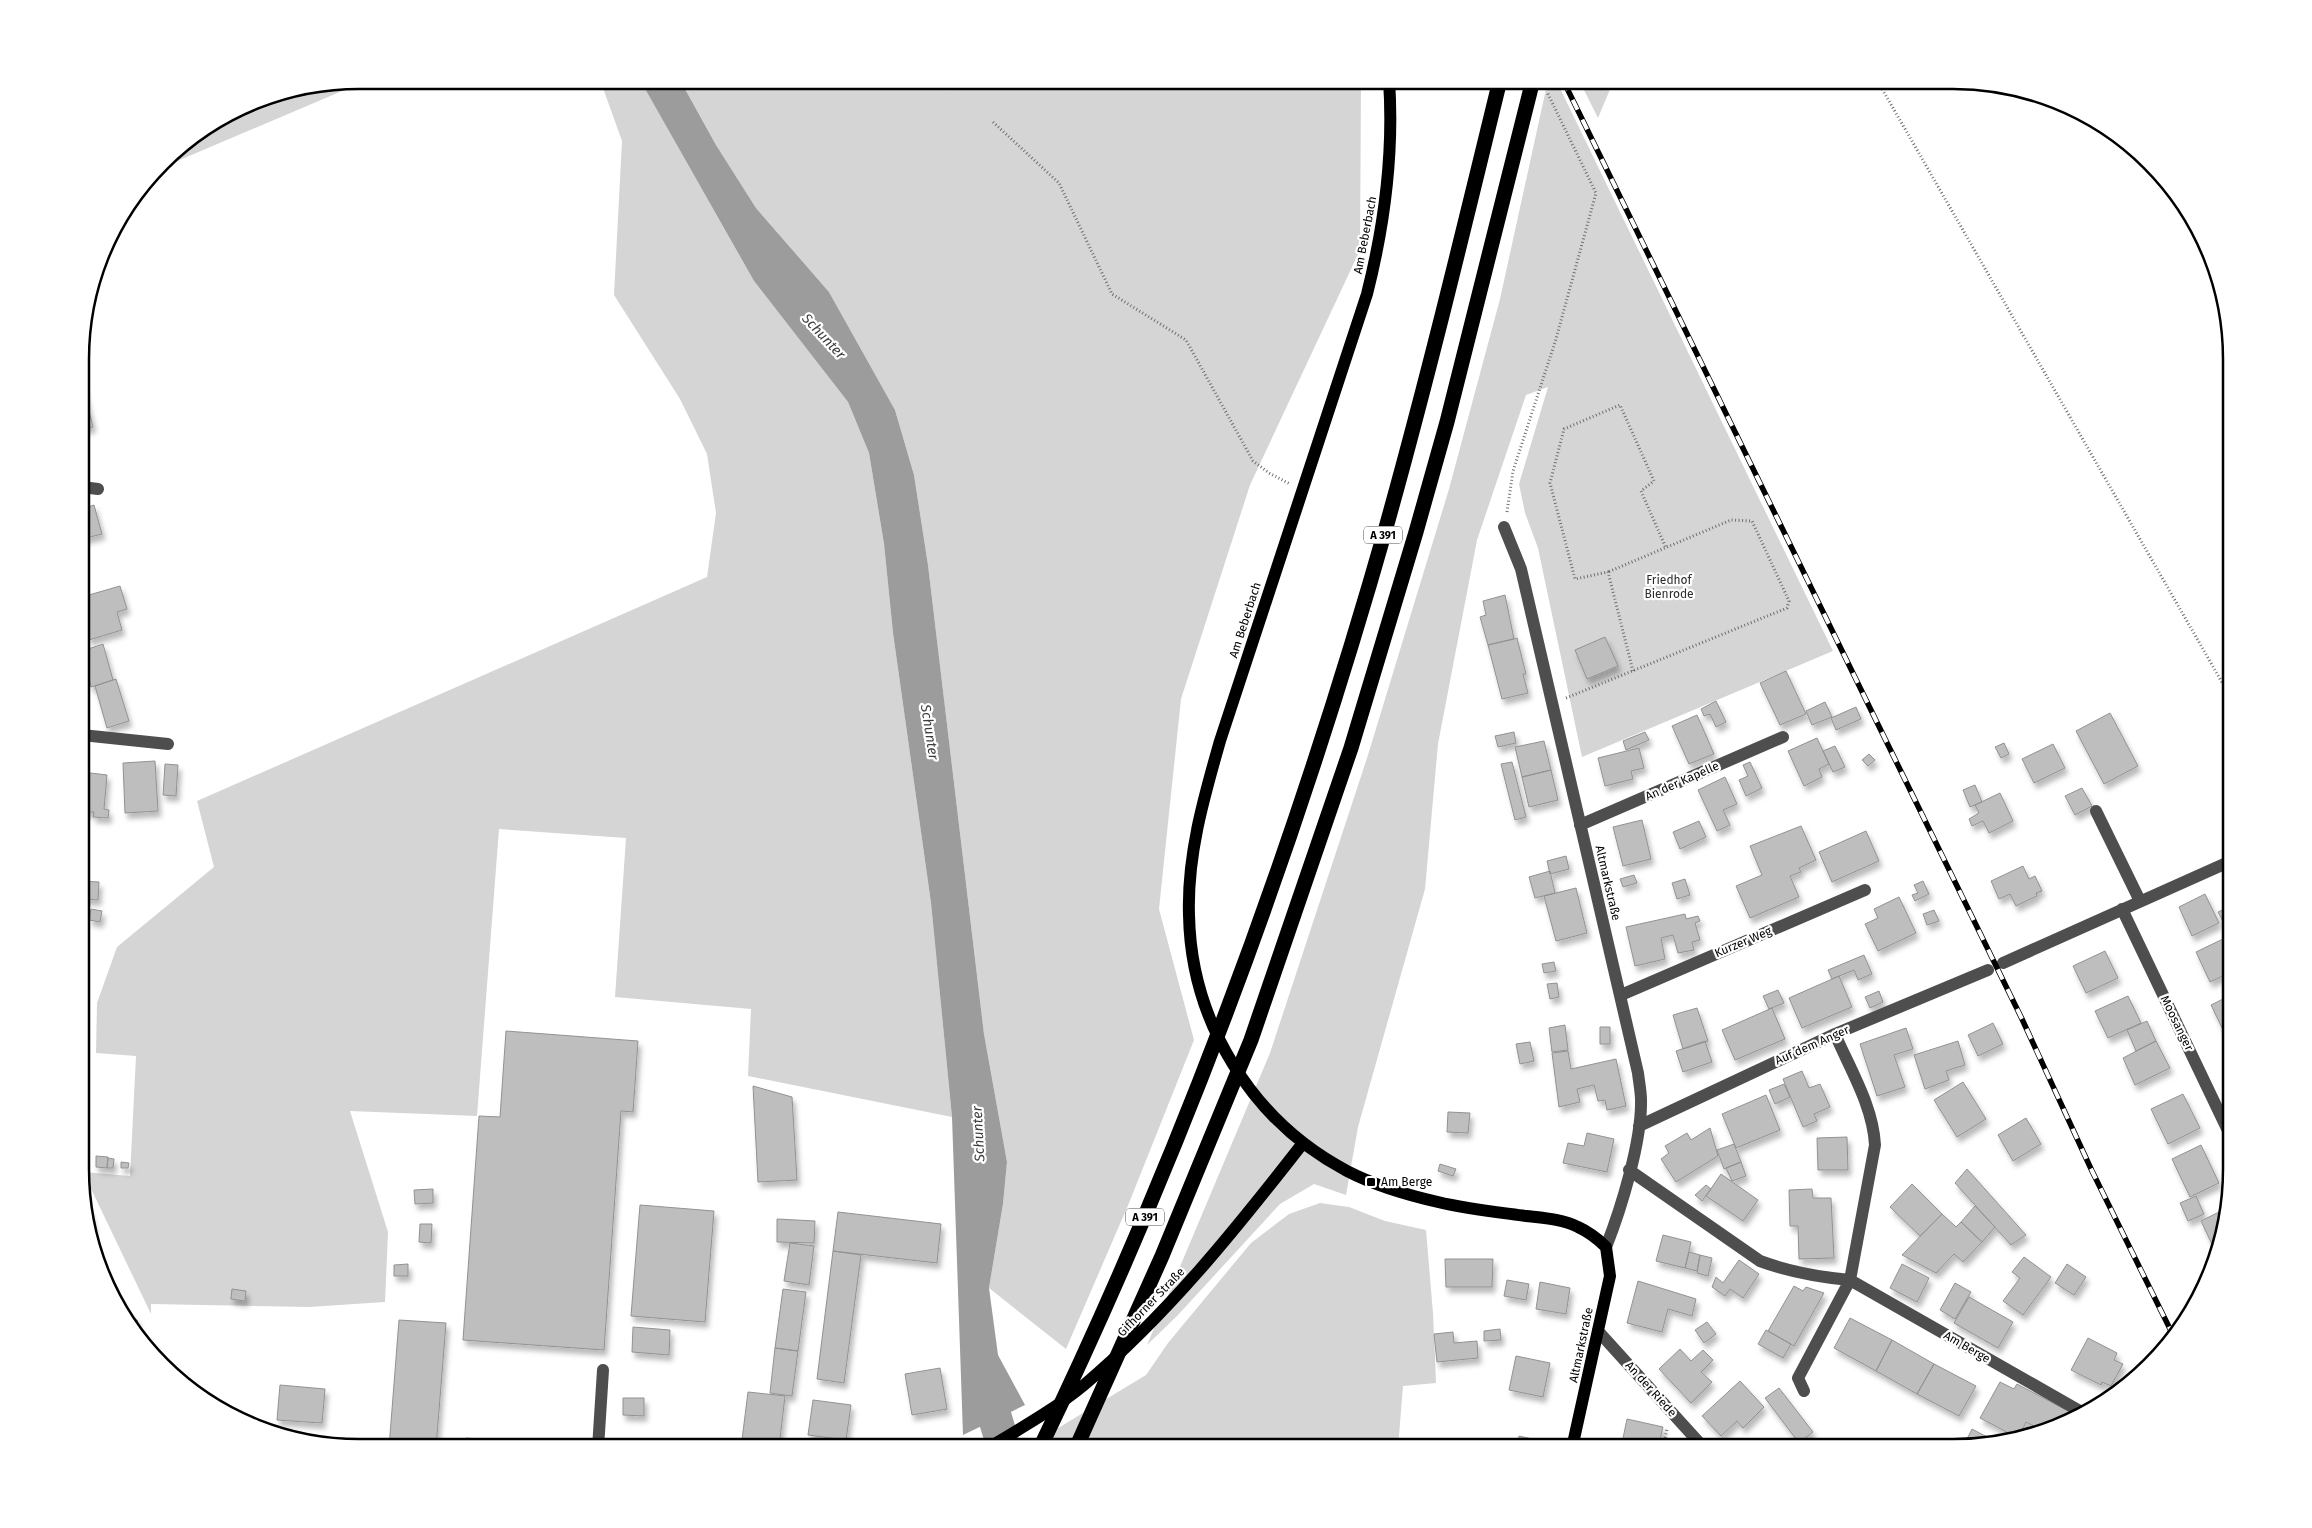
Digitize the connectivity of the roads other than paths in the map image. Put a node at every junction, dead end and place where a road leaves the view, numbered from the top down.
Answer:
1 (1389, 89) edge
2 (1498, 89) edge
3 (1535, 89) edge
4 (89, 488) edge
5 (98, 489) dead end
6 (1504, 527) road end
7 (89, 736) edge
8 (1783, 737) dead end
9 (168, 744) dead end
10 (2096, 810) dead end
11 (1580, 825) junction
12 (2223, 865) edge
13 (1865, 890) dead end
14 (2140, 901) junction
15 (2122, 909) junction
16 (2003, 963) dead end
17 (1988, 970) dead end
18 (1620, 995) junction
19 (1835, 1034) junction
20 (2223, 1120) edge
21 (1639, 1126) junction
22 (1303, 1143) junction
23 (1629, 1170) junction
24 (1606, 1247) junction
25 (1850, 1280) junction
26 (1598, 1331) junction
27 (603, 1370) dead end
28 (1804, 1391) dead end
29 (2076, 1409) edge
30 (599, 1439) edge
31 (1003, 1439) edge
32 (1044, 1439) edge
33 (1080, 1439) edge
34 (1574, 1439) edge
35 (1696, 1439) edge

1 - 22 main road, Am Beberbach
2 - 32 highway, A 391
3 - 33 highway, A 391
4 - 5 street
6 - 11 street, Altmarkstraße
7 - 9 street
8 - 11 street, An der Kapelle
10 - 14 street
11 - 18 street, Altmarkstraße
12 - 14 street
13 - 18 street, Kurzer Weg
14 - 15 street
15 - 16 street
15 - 20 street, Moosanger
17 - 19 street, Auf dem Anger
18 - 21 street, Altmarkstraße
19 - 21 street, Auf dem Anger
19 - 25 street
21 - 23 street, Altmarkstraße
22 - 24 main road
22 - 31 main road, Gifhorner Straße
23 - 24 street, Altmarkstraße
23 - 25 street, Am Berge
24 - 26 main road, Altmarkstraße
25 - 28 street
25 - 29 street, Am Berge
26 - 34 main road, Altmarkstraße
26 - 35 street, An der Riede
27 - 30 street

